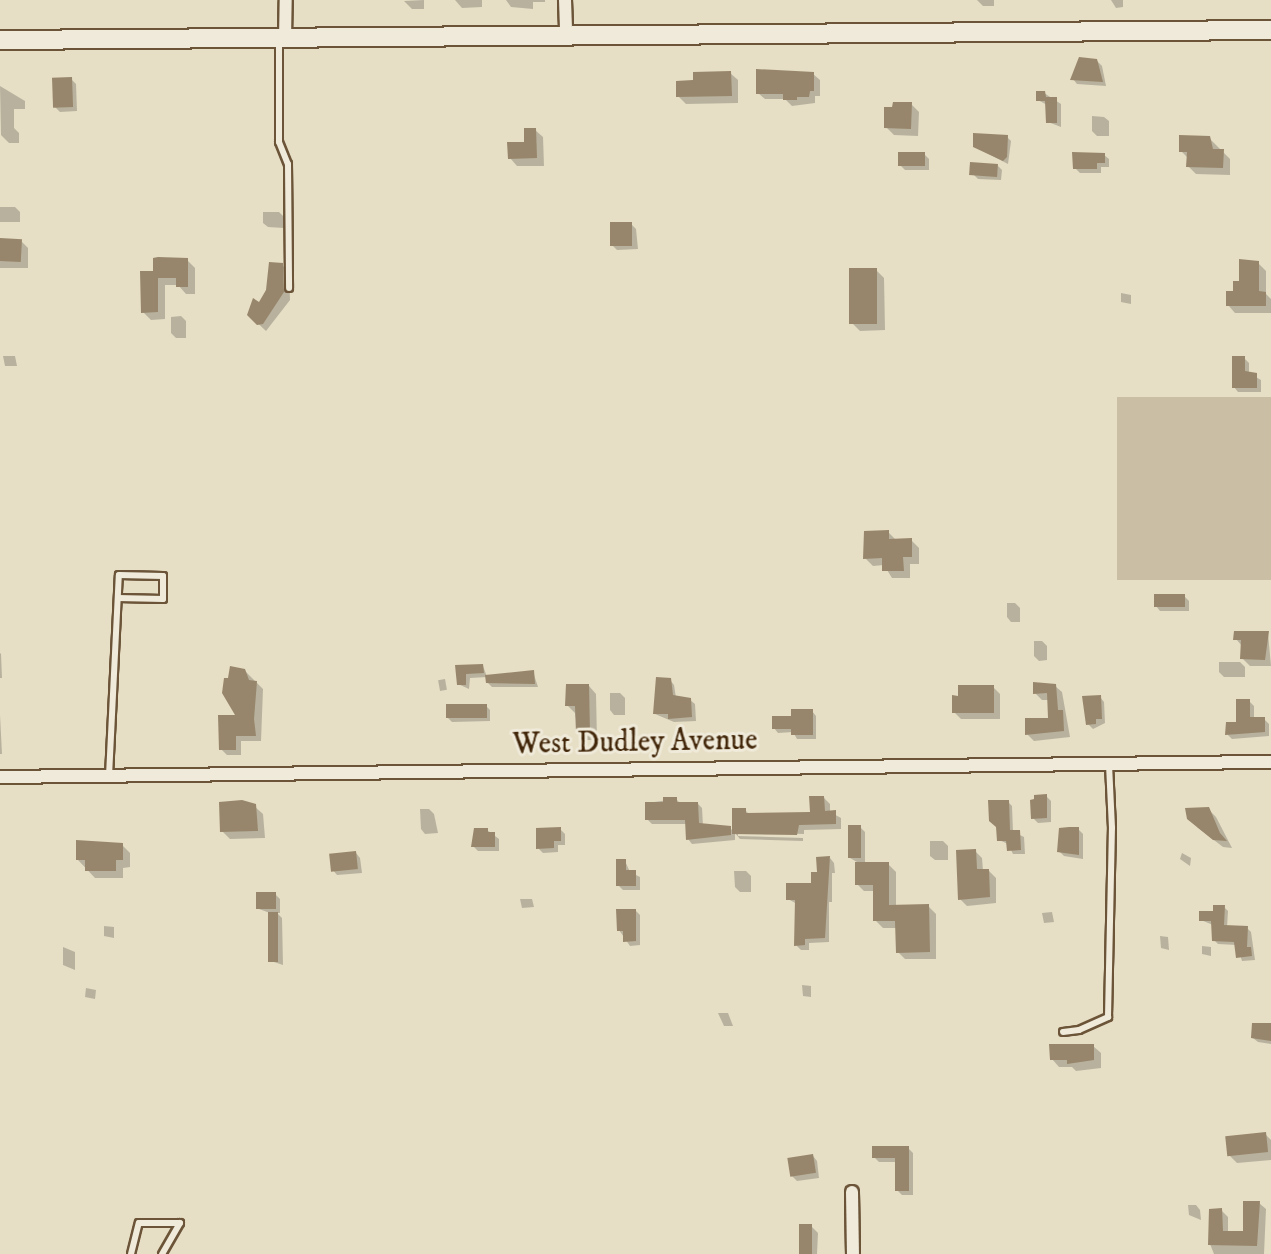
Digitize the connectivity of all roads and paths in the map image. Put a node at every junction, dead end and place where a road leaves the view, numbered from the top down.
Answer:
1 (286, 0) edge
2 (565, 0) edge
3 (1271, 30) edge
4 (566, 36) junction
5 (282, 39) junction
6 (0, 40) edge
7 (289, 288) dead end
8 (118, 598) junction
9 (1271, 762) edge
10 (1109, 764) junction
11 (109, 776) junction
12 (0, 777) edge
13 (1063, 1032) dead end
14 (852, 1192) dead end
15 (131, 1254) edge
16 (162, 1254) edge
17 (853, 1254) edge

1 - 5 street
2 - 4 street
3 - 4 main road
4 - 5 main road
5 - 6 main road
5 - 7 lane
8 - 8 lane
8 - 11 lane
9 - 10 street, West Dudley Avenue
10 - 11 street, West Dudley Avenue
10 - 13 lane
11 - 12 street, West Dudley Avenue
14 - 17 street
15 - 16 lane

